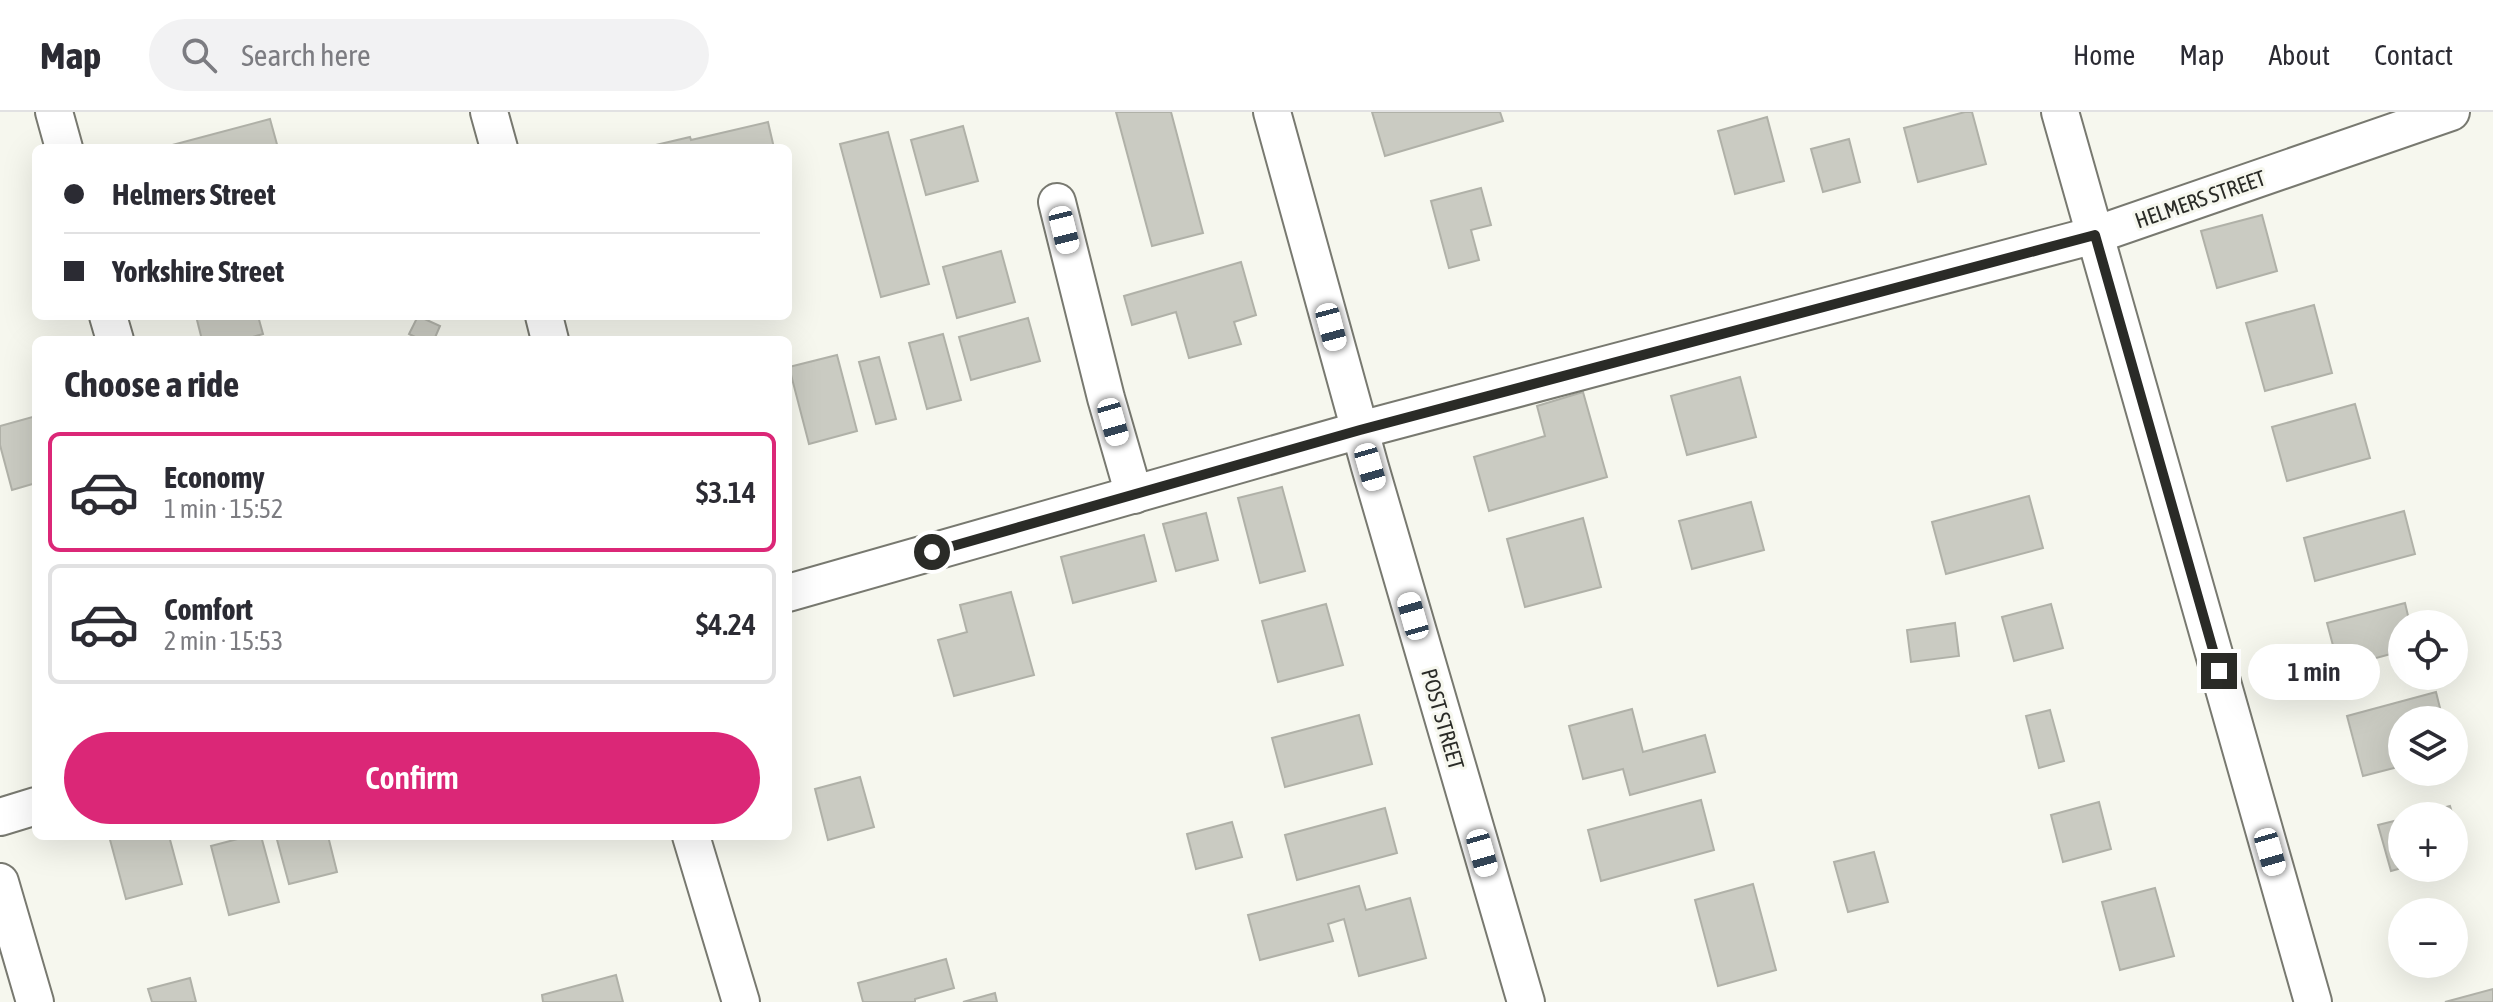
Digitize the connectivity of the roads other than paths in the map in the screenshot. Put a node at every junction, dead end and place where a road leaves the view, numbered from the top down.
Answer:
1 (54, 112) edge
2 (489, 112) edge
3 (1272, 112) edge
4 (2060, 112) edge
5 (2451, 112) edge
6 (63, 144) edge
7 (498, 144) edge
8 (1057, 202) dead end
9 (2095, 235) junction
10 (1360, 430) junction
11 (1134, 495) junction
12 (792, 592) edge
13 (32, 807) edge
14 (0, 817) edge
15 (692, 840) edge
16 (0, 882) edge
17 (35, 1002) edge
18 (741, 1002) edge
19 (1526, 1002) edge
20 (2313, 1002) edge

1 - 6 street
2 - 7 street
3 - 10 street, POST STREET
4 - 9 street
5 - 9 street, HELMERS STREET
8 - 11 street
9 - 10 street, HELMERS STREET
9 - 20 street
10 - 11 street, HELMERS STREET
10 - 19 street, POST STREET
11 - 12 street, HELMERS STREET
13 - 14 street
15 - 18 street
16 - 17 street

